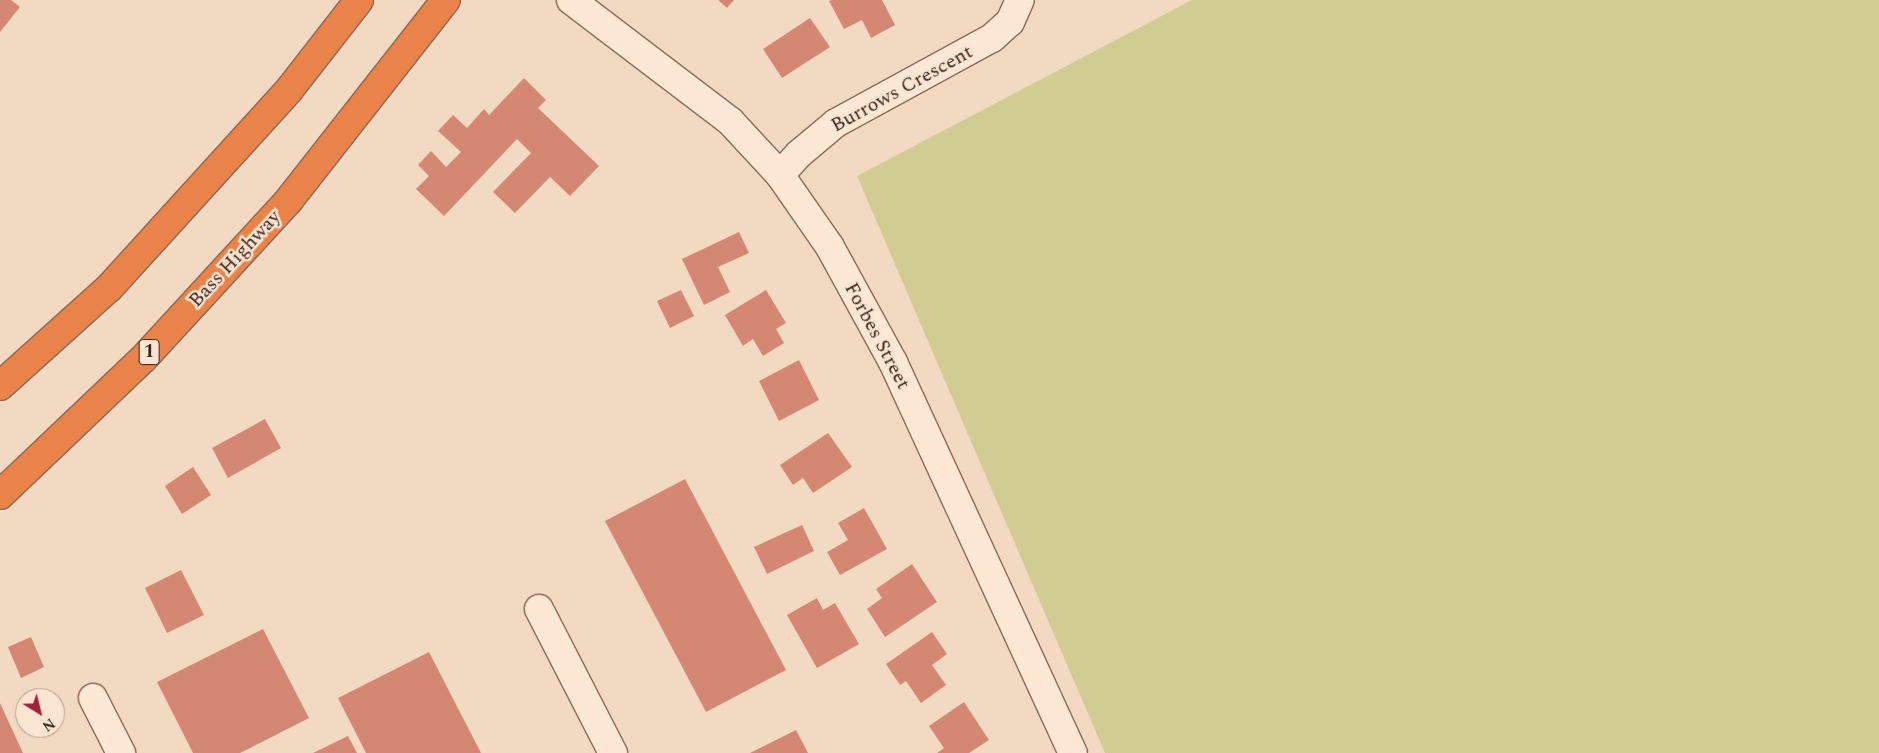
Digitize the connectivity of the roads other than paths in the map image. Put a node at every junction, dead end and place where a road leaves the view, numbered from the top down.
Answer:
1 (359, 0) edge
2 (446, 0) edge
3 (571, 0) edge
4 (1020, 0) edge
5 (780, 175) junction
6 (0, 386) edge
7 (0, 495) edge
8 (539, 609) dead end
9 (93, 698) dead end
10 (121, 753) edge
11 (613, 753) edge
12 (1073, 753) edge

1 - 6 highway
2 - 7 highway, Bass Highway / 1
3 - 5 street, Forbes Street
4 - 5 street, Burrows Crescent
5 - 12 street, Forbes Street
8 - 11 street
9 - 10 street

